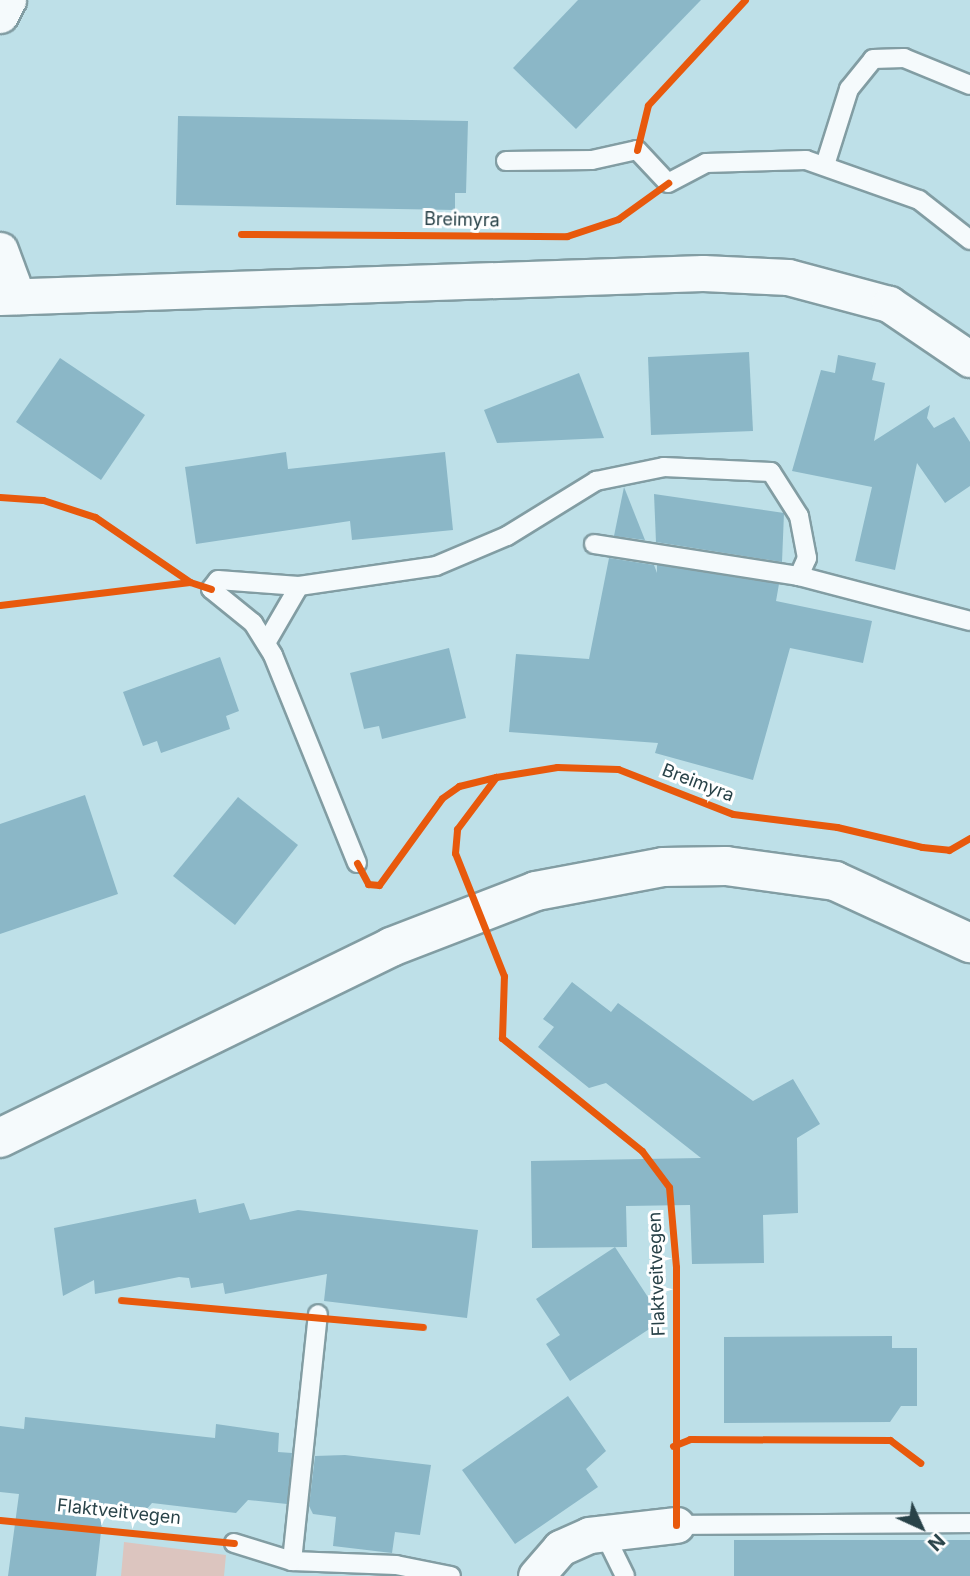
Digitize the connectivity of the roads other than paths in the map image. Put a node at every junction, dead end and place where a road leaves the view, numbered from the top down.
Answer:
1 (8, 0) edge
2 (0, 15) edge
3 (970, 85) edge
4 (506, 161) dead end
5 (825, 165) junction
6 (970, 240) edge
7 (0, 250) edge
8 (8, 296) edge
9 (970, 359) edge
10 (594, 544) dead end
11 (799, 576) junction
12 (299, 586) junction
13 (970, 621) edge
14 (265, 643) junction
15 (357, 863) dead end
16 (970, 943) edge
17 (0, 1138) edge
18 (318, 1314) dead end
19 (970, 1522) edge
20 (676, 1525) joint
21 (603, 1531) junction
22 (234, 1543) dead end
23 (292, 1561) junction
24 (451, 1576) edge
25 (536, 1576) edge
26 (625, 1576) edge

1 - 2 street
3 - 5 lane
4 - 5 lane
5 - 6 lane
7 - 8 street
8 - 9 street
10 - 11 lane
11 - 12 lane
11 - 13 lane
12 - 14 lane
12 - 14 lane
14 - 15 lane
16 - 17 main road
18 - 23 lane
19 - 20 lane
20 - 21 street
21 - 25 street
21 - 26 lane
22 - 23 lane
23 - 24 lane

